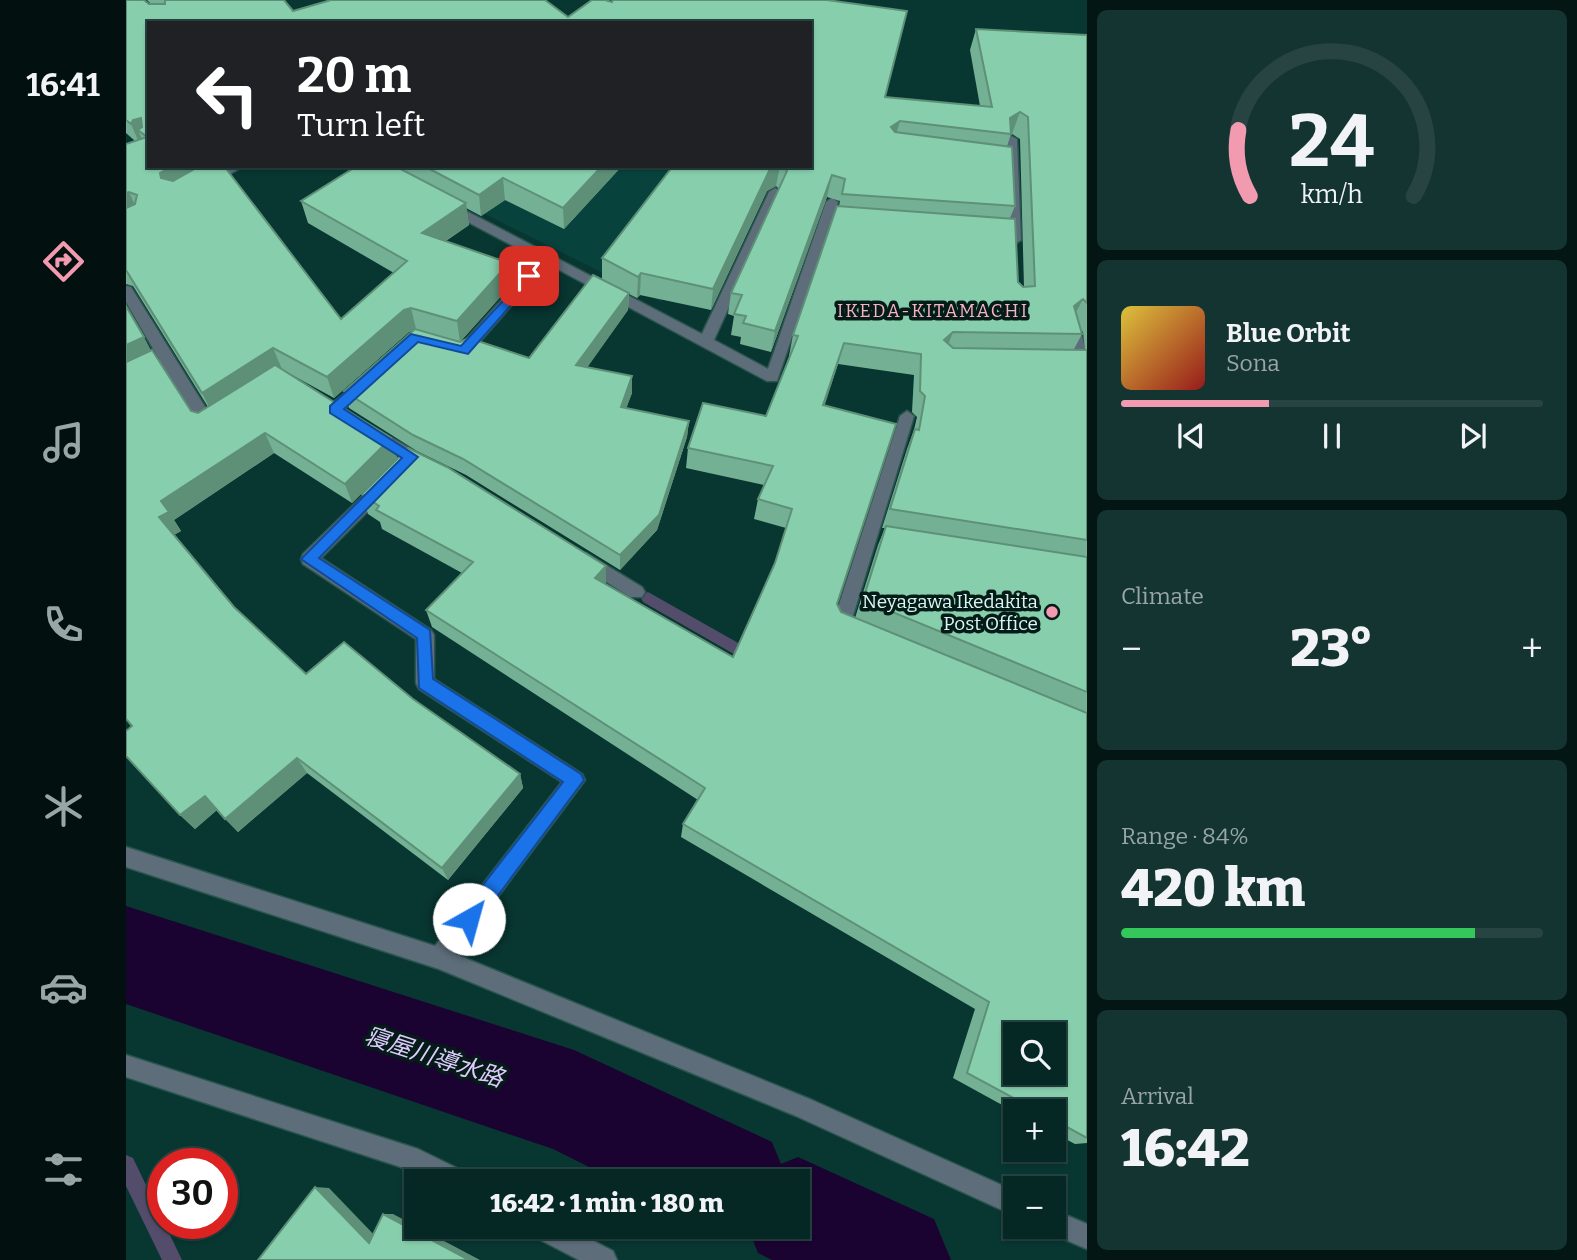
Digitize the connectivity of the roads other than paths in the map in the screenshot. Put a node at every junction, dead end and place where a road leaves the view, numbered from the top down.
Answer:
1 (1011, 139) edge
2 (234, 168) edge
3 (201, 185) edge
4 (775, 192) edge
5 (832, 202) edge
6 (440, 203) edge
7 (1011, 238) edge
8 (546, 258) junction
9 (126, 290) edge
10 (1072, 328) edge
11 (706, 342) junction
12 (440, 344) edge
13 (167, 361) junction
14 (375, 373) edge
15 (1087, 379) edge
16 (126, 381) edge
17 (231, 412) edge
18 (907, 416) dead end
19 (402, 466) junction
20 (435, 469) edge
21 (577, 555) edge
22 (636, 592) dead end
23 (867, 634) edge
24 (126, 857) edge
25 (439, 958) junction
26 (126, 1066) edge
27 (433, 1169) edge
28 (1003, 1199) edge
29 (1066, 1227) edge
30 (1087, 1237) edge
31 (564, 1239) edge
32 (604, 1260) edge

1 - 7 street
2 - 3 street
4 - 11 street
5 - 11 street
6 - 8 street
8 - 11 street
8 - 12 street
9 - 13 street
10 - 15 street
13 - 16 street
13 - 17 street
14 - 19 street
18 - 23 street
19 - 20 street
19 - 25 street
21 - 22 street
24 - 25 street
25 - 28 street
26 - 27 street
29 - 30 street
31 - 32 street

